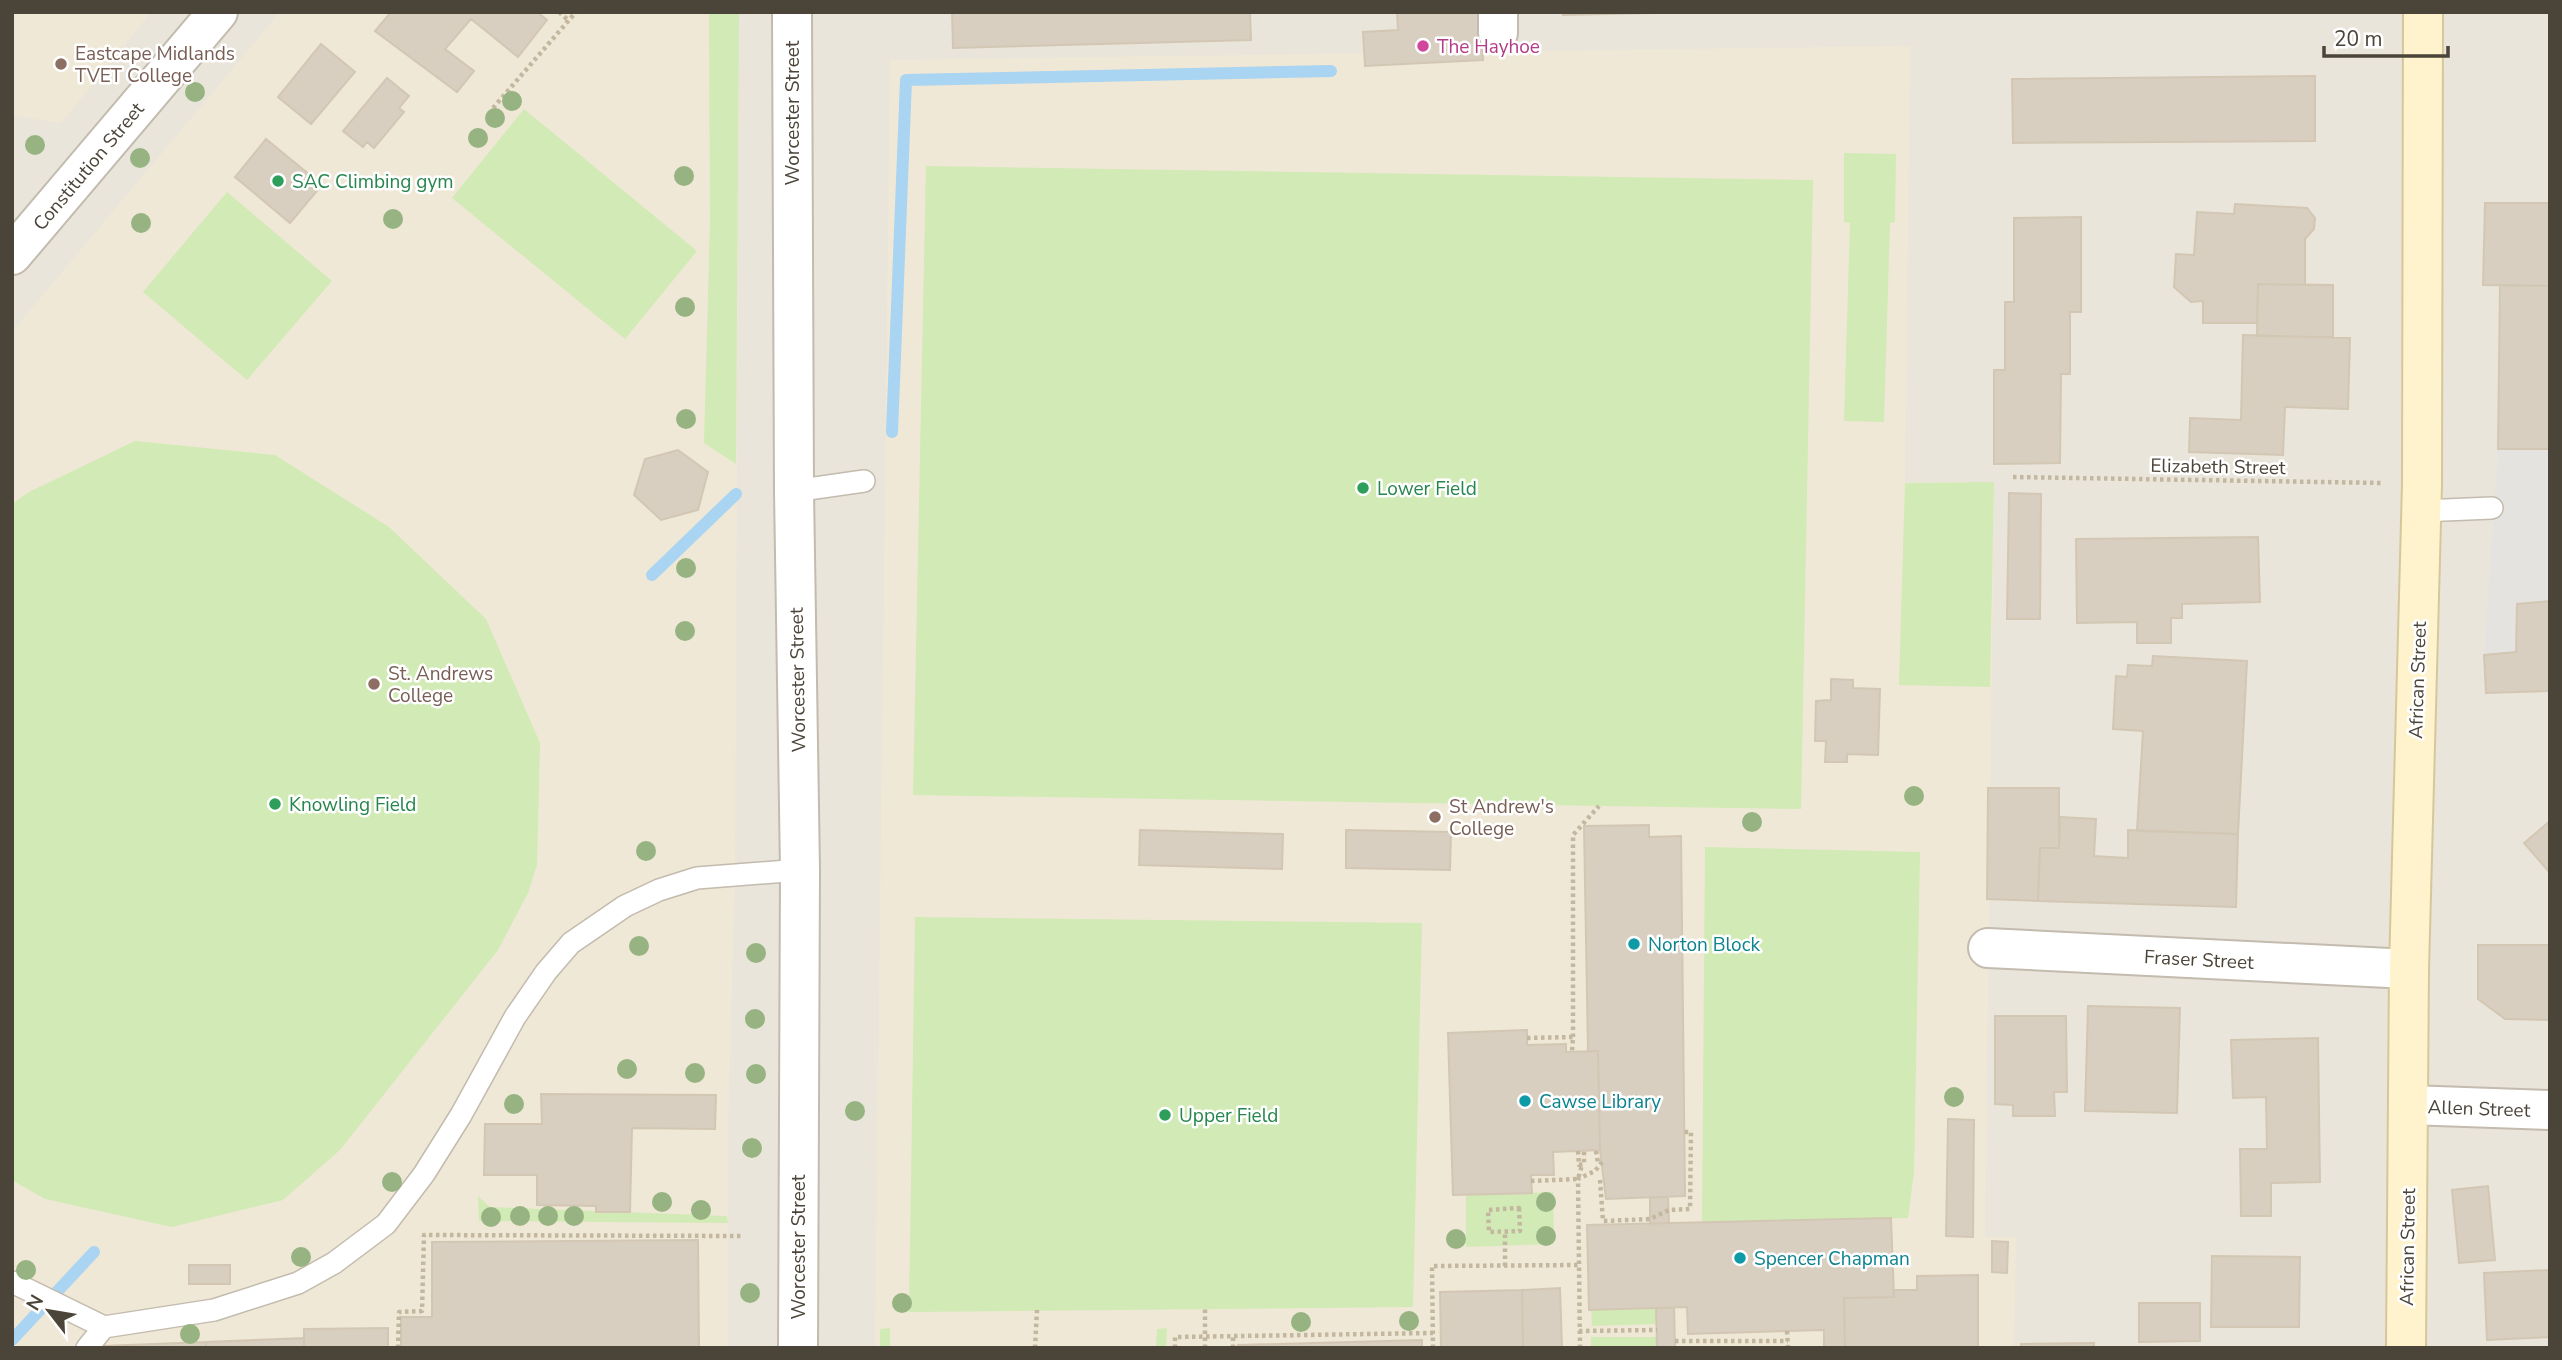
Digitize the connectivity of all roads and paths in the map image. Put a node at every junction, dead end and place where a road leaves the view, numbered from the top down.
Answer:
1 (218, 12) edge
2 (559, 12) edge
3 (576, 12) edge
4 (792, 12) edge
5 (2423, 12) edge
6 (569, 21) junction
7 (493, 108) dead end
8 (12, 256) edge
9 (2013, 477) dead end
10 (864, 481) dead end
11 (794, 491) junction
12 (2421, 497) junction
13 (2492, 508) dead end
14 (1599, 806) dead end
15 (800, 870) junction
16 (1988, 948) dead end
17 (2409, 969) junction
18 (1573, 1037) junction
19 (1527, 1038) dead end
20 (1572, 1052) dead end
21 (2409, 1105) junction
22 (2550, 1110) edge
23 (1683, 1132) dead end
24 (1581, 1151) dead end
25 (1596, 1151) dead end
26 (1578, 1180) junction
27 (1600, 1180) dead end
28 (1531, 1181) dead end
29 (1505, 1232) junction
30 (742, 1236) dead end
31 (1579, 1265) junction
32 (1505, 1266) junction
33 (20, 1288) edge
34 (1205, 1309) dead end
35 (1037, 1310) dead end
36 (104, 1327) junction
37 (1657, 1330) dead end
38 (1579, 1331) junction
39 (1787, 1331) dead end
40 (1433, 1333) junction
41 (1205, 1336) junction
42 (1233, 1337) junction
43 (1675, 1340) dead end
44 (1788, 1341) junction
45 (87, 1348) edge
46 (398, 1348) edge
47 (798, 1348) edge
48 (1035, 1348) edge
49 (1175, 1348) edge
50 (1205, 1348) edge
51 (1233, 1348) edge
52 (1433, 1348) edge
53 (1580, 1348) edge
54 (1788, 1348) edge
55 (2406, 1348) edge

1 - 8 street, Constitution Street
2 - 6 path
3 - 6 path
4 - 11 street, Worcester Street
5 - 12 street, African Street
6 - 7 path
9 - 12 path, Elizabeth Street
10 - 11 lane
11 - 15 street, Worcester Street
12 - 13 lane
12 - 17 street, African Street
14 - 18 path
15 - 36 lane
15 - 47 street, Worcester Street
16 - 17 street, Fraser Street
17 - 21 street, African Street
18 - 19 path
18 - 20 path
21 - 22 street, Allen Street
21 - 55 street, African Street
23 - 27 path
24 - 26 path
25 - 26 path
26 - 28 path
26 - 31 path
29 - 29 path
29 - 32 path
30 - 46 path
31 - 32 path
31 - 38 path
32 - 40 path
33 - 36 lane
34 - 41 path
35 - 48 path
36 - 45 lane
37 - 38 path
38 - 53 path
39 - 44 path
40 - 42 path
40 - 52 path
41 - 42 path
41 - 49 path
41 - 50 path
42 - 51 path
43 - 44 path
44 - 54 path

